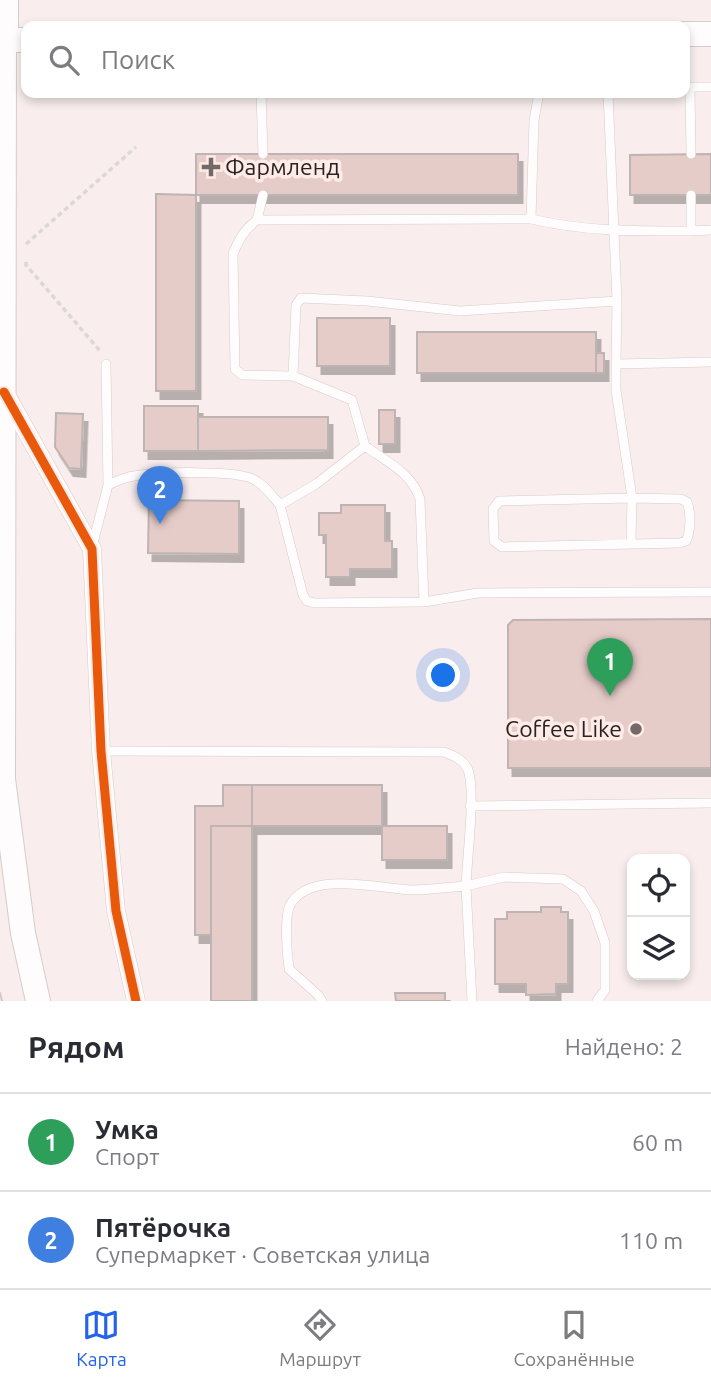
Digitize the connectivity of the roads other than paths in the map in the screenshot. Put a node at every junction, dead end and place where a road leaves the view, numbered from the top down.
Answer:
1 (4, 0) edge
2 (690, 34) edge
3 (711, 34) edge
4 (10, 40) edge
5 (690, 87) edge
6 (711, 87) edge
7 (261, 98) edge
8 (538, 98) edge
9 (608, 98) edge
10 (688, 98) edge
11 (263, 153) dead end
12 (691, 155) dead end
13 (263, 195) dead end
14 (691, 195) dead end
15 (531, 219) junction
16 (257, 220) junction
17 (711, 230) edge
18 (691, 231) junction
19 (613, 232) junction
20 (617, 301) junction
21 (711, 362) edge
22 (106, 364) road end
23 (617, 364) junction
24 (293, 376) junction
25 (4, 392) junction
26 (365, 446) junction
27 (108, 485) junction
28 (632, 498) junction
29 (280, 505) junction
30 (631, 542) junction
31 (92, 549) junction
32 (711, 592) edge
33 (424, 602) junction
34 (102, 751) junction
35 (711, 803) edge
36 (470, 806) junction
37 (466, 886) junction
38 (38, 1001) edge
39 (136, 1001) edge
40 (322, 1001) edge
41 (472, 1001) edge
42 (597, 1001) edge

1 - 4 main road
2 - 3 main road
4 - 25 main road
5 - 6 lane
7 - 11 lane
8 - 15 lane
9 - 19 lane
10 - 12 lane
13 - 16 lane
14 - 18 lane
15 - 16 lane
15 - 19 lane
16 - 24 lane
17 - 18 lane
18 - 19 lane
19 - 20 lane
20 - 23 lane
20 - 24 lane
21 - 23 lane
22 - 27 lane
23 - 28 lane
24 - 26 lane
25 - 31 street
25 - 38 main road
26 - 29 lane
26 - 33 lane
27 - 29 lane
27 - 31 lane
28 - 30 lane
28 - 30 lane
28 - 30 lane
29 - 33 lane
31 - 34 street
32 - 33 lane
34 - 36 lane
34 - 39 street
35 - 36 lane
36 - 37 lane
37 - 40 lane
37 - 41 lane
37 - 42 lane

